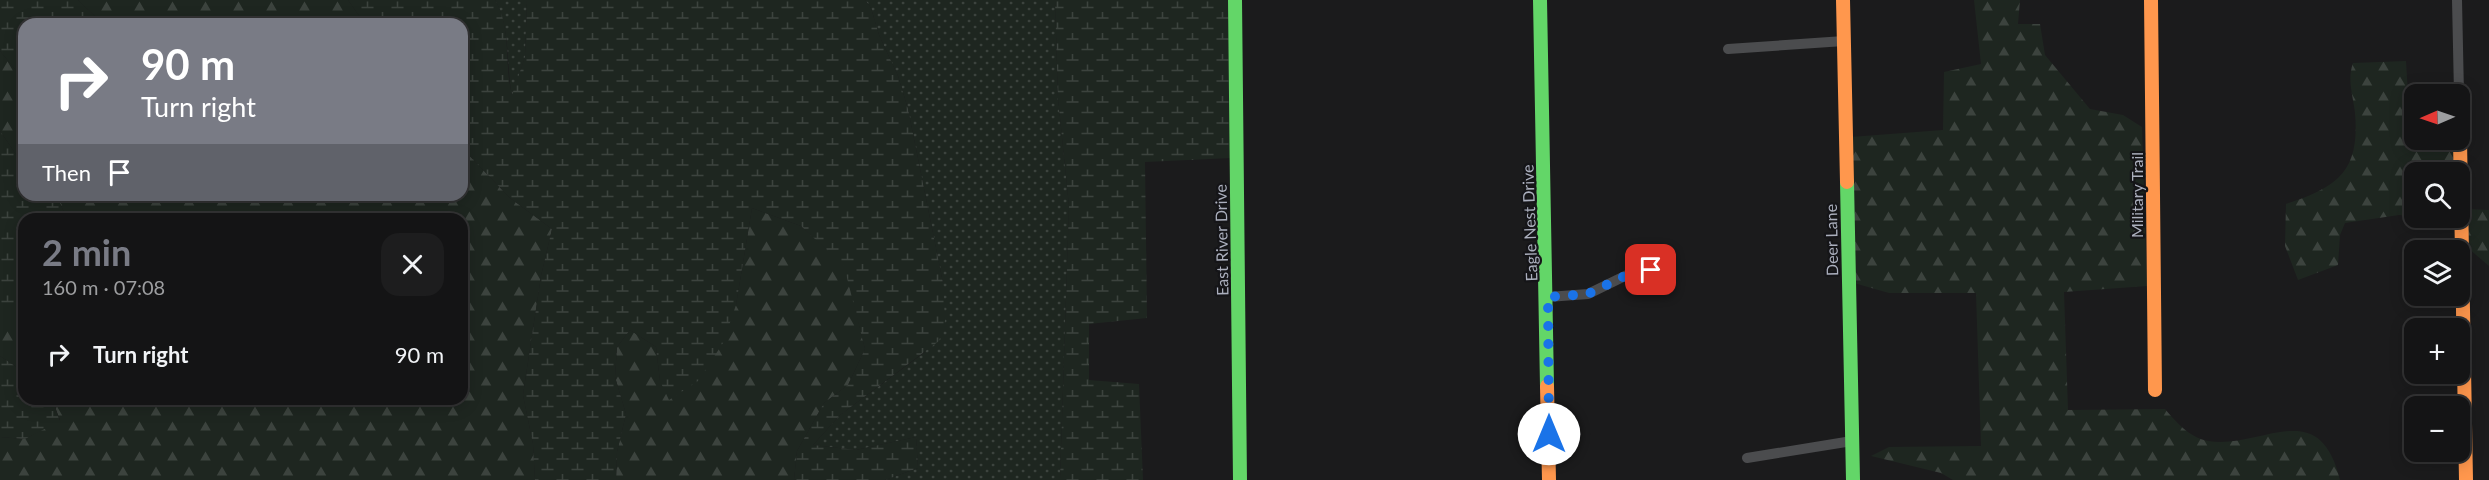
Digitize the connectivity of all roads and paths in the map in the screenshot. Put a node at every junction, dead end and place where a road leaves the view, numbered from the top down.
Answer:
1 (1235, 0) edge
2 (1540, 0) edge
3 (1843, 0) edge
4 (2151, 0) edge
5 (2457, 0) edge
6 (1844, 41) junction
7 (1728, 49) dead end
8 (2459, 84) edge
9 (2460, 150) edge
10 (1651, 270) dead end
11 (1548, 297) junction
12 (2155, 390) dead end
13 (1852, 441) junction
14 (1747, 458) dead end
15 (1240, 480) edge
16 (1549, 480) edge
17 (1853, 480) edge
18 (2466, 480) edge

1 - 15 street, East River Drive
2 - 11 street, Eagle Nest Drive
3 - 6 street, Deer Lane
4 - 12 street, Military Trail
5 - 8 street
6 - 7 street
6 - 13 street, Deer Lane
9 - 18 street
10 - 11 street
11 - 16 street, Eagle Nest Drive
13 - 14 street
13 - 17 street, Deer Lane

